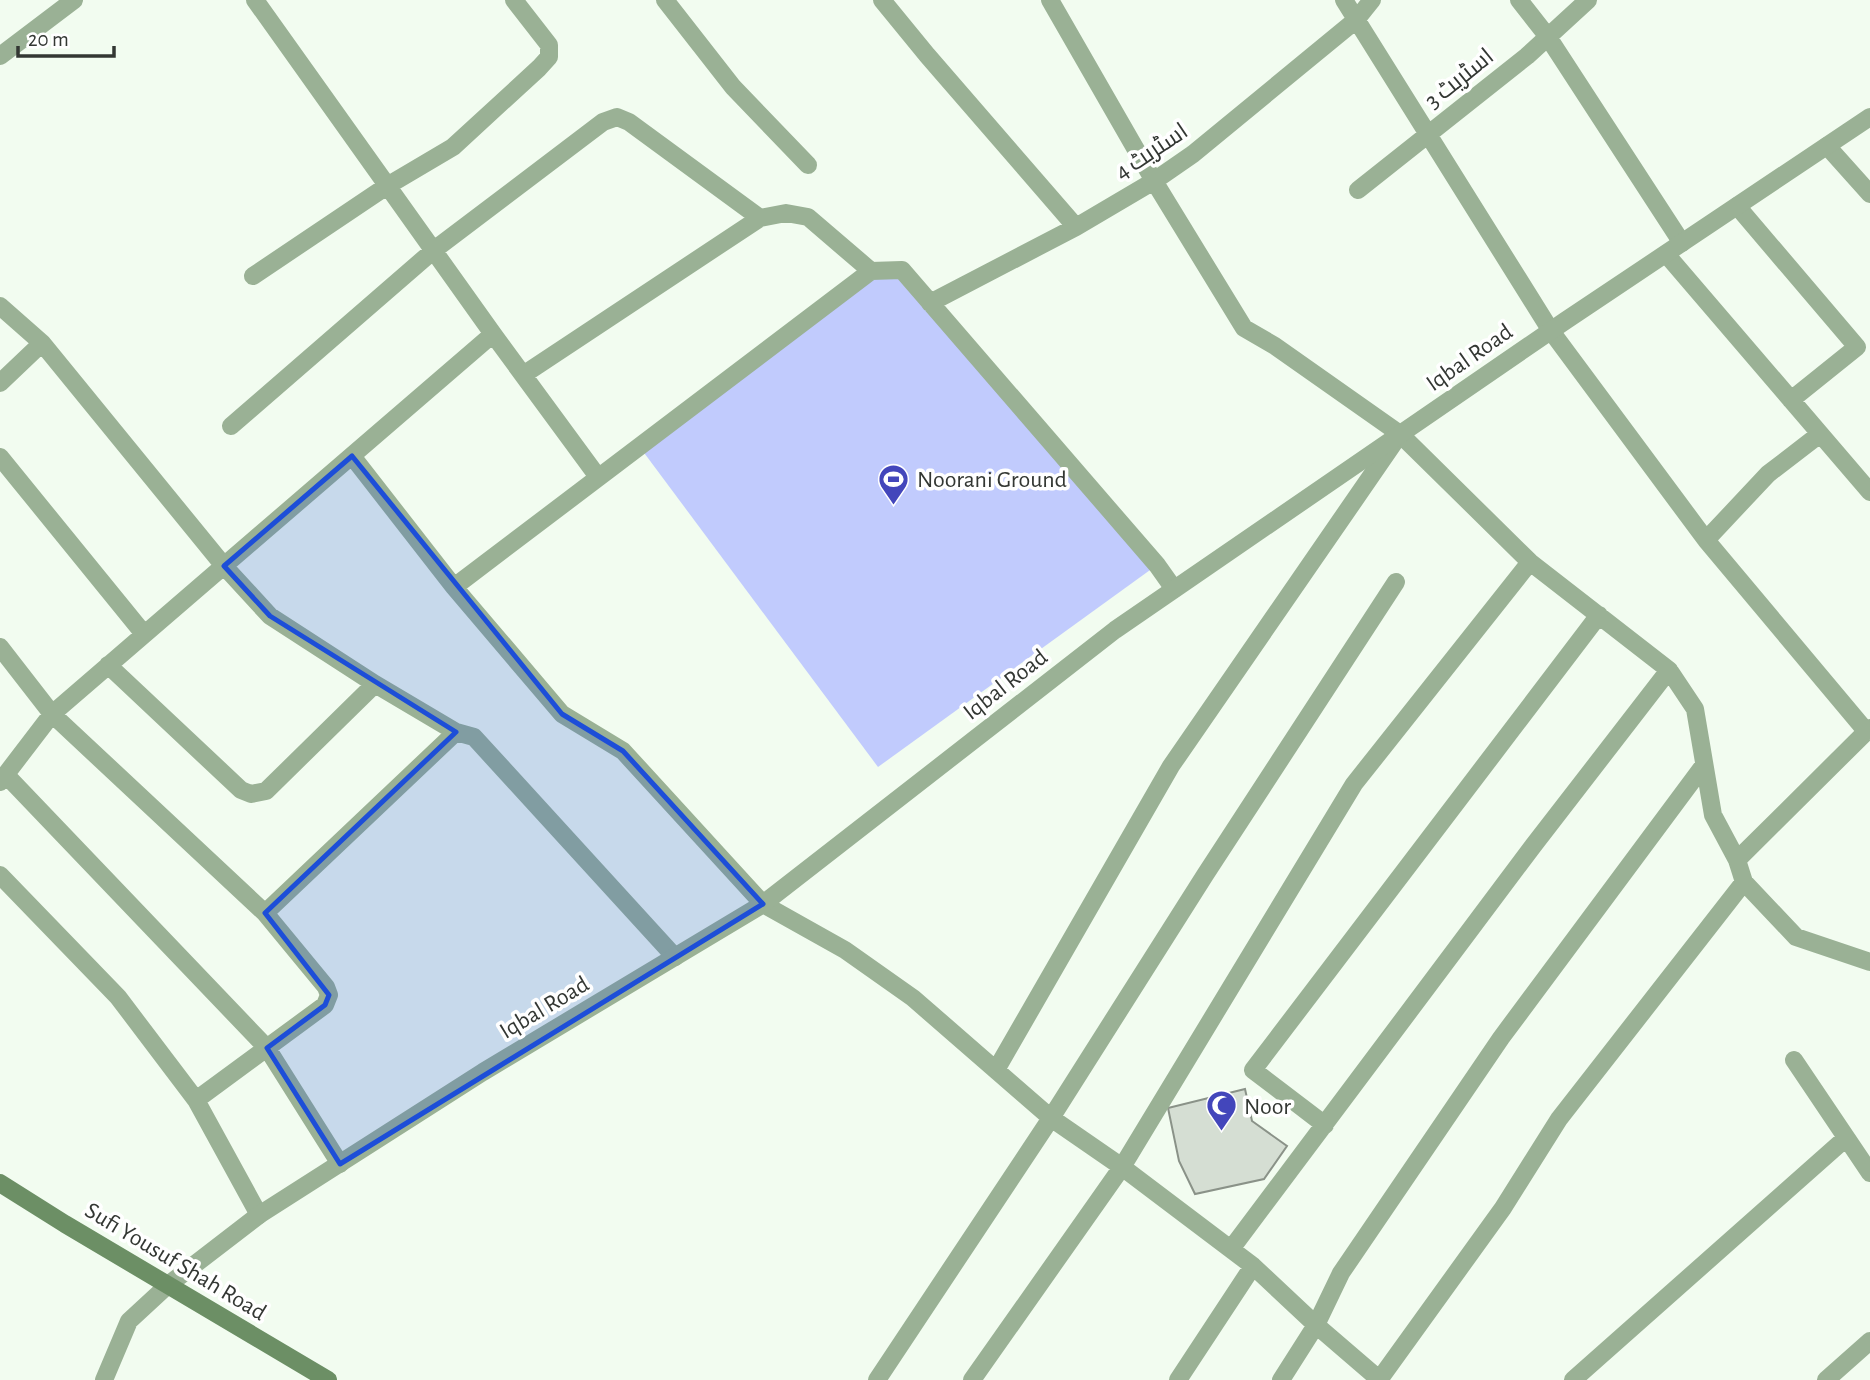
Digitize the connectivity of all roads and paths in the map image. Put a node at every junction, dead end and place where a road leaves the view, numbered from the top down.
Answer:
1 (74, 0) edge
2 (255, 0) edge
3 (514, 0) edge
4 (665, 0) edge
5 (882, 0) edge
6 (1049, 0) edge
7 (1344, 0) edge
8 (1372, 0) edge
9 (1519, 0) edge
10 (1588, 0) edge
11 (1356, 20) junction
12 (1548, 37) junction
13 (0, 56) edge
14 (1870, 117) edge
15 (1427, 135) junction
16 (1827, 146) junction
17 (808, 165) dead end
18 (1154, 181) junction
19 (387, 186) junction
20 (1358, 190) dead end
21 (1870, 194) edge
22 (1737, 206) junction
23 (760, 218) junction
24 (1076, 227) junction
25 (1682, 243) junction
26 (433, 250) junction
27 (1666, 254) junction
28 (871, 271) junction
29 (253, 276) dead end
30 (930, 303) junction
31 (0, 306) edge
32 (1551, 331) junction
33 (493, 334) junction
34 (41, 343) junction
35 (523, 375) junction
36 (0, 383) edge
37 (1791, 400) junction
38 (231, 426) dead end
39 (1400, 434) junction
40 (1820, 434) junction
41 (352, 456) junction
42 (0, 457) edge
43 (598, 477) junction
44 (1870, 492) edge
45 (1706, 540) junction
46 (1530, 562) junction
47 (224, 566) junction
48 (1396, 582) dead end
49 (454, 587) junction
50 (1174, 589) junction
51 (1599, 615) junction
52 (144, 634) junction
53 (0, 647) edge
54 (108, 665) junction
55 (1669, 670) junction
56 (375, 684) junction
57 (52, 714) junction
58 (1868, 730) edge
59 (456, 732) junction
60 (1704, 765) junction
61 (3, 778) edge
62 (1737, 860) junction
63 (0, 875) edge
64 (1744, 882) junction
65 (764, 904) junction
66 (265, 914) junction
67 (675, 957) junction
68 (1870, 962) edge
69 (267, 1048) junction
70 (1794, 1060) dead end
71 (996, 1070) junction
72 (196, 1100) junction
73 (1051, 1118) junction
74 (1325, 1125) junction
75 (1846, 1138) junction
76 (340, 1164) junction
77 (1122, 1167) junction
78 (1870, 1173) edge
79 (0, 1183) edge
80 (259, 1215) junction
81 (1231, 1250) junction
82 (1253, 1266) junction
83 (168, 1285) junction
84 (1316, 1325) junction
85 (1870, 1341) edge
86 (104, 1380) edge
87 (328, 1380) edge
88 (877, 1380) edge
89 (972, 1380) edge
90 (1178, 1380) edge
91 (1281, 1380) edge
92 (1380, 1380) edge
93 (1573, 1380) edge
94 (1826, 1380) edge

1 - 13 street
2 - 19 street
3 - 19 street
4 - 17 street
5 - 24 street
6 - 18 street
7 - 11 street
8 - 11 street, اسٹریٹ 4
9 - 12 street
10 - 12 street, اسٹریٹ 3
11 - 15 street
11 - 18 street, اسٹریٹ 4
12 - 15 street, اسٹریٹ 3
12 - 25 street
14 - 16 street, Iqbal Road
15 - 20 street, اسٹریٹ 3
15 - 32 street
16 - 21 street
16 - 22 street, Iqbal Road
18 - 24 street, اسٹریٹ 4
18 - 39 street
19 - 26 street
19 - 29 street
22 - 25 street, Iqbal Road
22 - 37 street
23 - 26 street
23 - 28 street
23 - 35 street
24 - 30 street, اسٹریٹ 4
25 - 27 street, Iqbal Road
26 - 33 street
26 - 38 street
27 - 32 street, Iqbal Road
27 - 37 street
28 - 30 street
28 - 43 street
30 - 50 street
31 - 34 street
32 - 39 street, Iqbal Road
32 - 45 street
33 - 35 street
33 - 41 street
34 - 36 street
34 - 47 street
35 - 43 street
37 - 40 street
39 - 46 street
39 - 50 street, Iqbal Road
39 - 71 street
40 - 44 street
40 - 45 street
41 - 47 street
41 - 49 street
42 - 52 street
43 - 49 street
45 - 58 street
46 - 51 street
46 - 77 street
47 - 52 street
47 - 56 street
48 - 73 street
49 - 65 street
50 - 65 street, Iqbal Road
51 - 55 street
51 - 74 street
52 - 54 street
53 - 57 street
54 - 56 street
54 - 57 street
55 - 60 street
55 - 74 street
56 - 59 street
57 - 61 street
57 - 66 street
58 - 62 street
59 - 66 street
59 - 67 street
60 - 62 street
60 - 84 street
61 - 69 street
62 - 64 street
63 - 72 street
64 - 68 street
64 - 92 street
65 - 67 street, Iqbal Road
65 - 71 street
66 - 69 street
67 - 76 street, Iqbal Road
69 - 72 street
69 - 76 street
70 - 75 street
71 - 73 street
72 - 80 street
73 - 77 street
73 - 88 street
74 - 81 street
75 - 78 street
75 - 93 street
76 - 80 street, Iqbal Road
77 - 81 street
77 - 89 street
79 - 83 main road, Sufi Yousuf Shah Road
80 - 83 street, Iqbal Road
81 - 82 street
82 - 84 street
82 - 90 street
83 - 86 street, Iqbal Road
83 - 87 main road, Sufi Yousuf Shah Road
84 - 91 street
84 - 92 street
85 - 94 street

